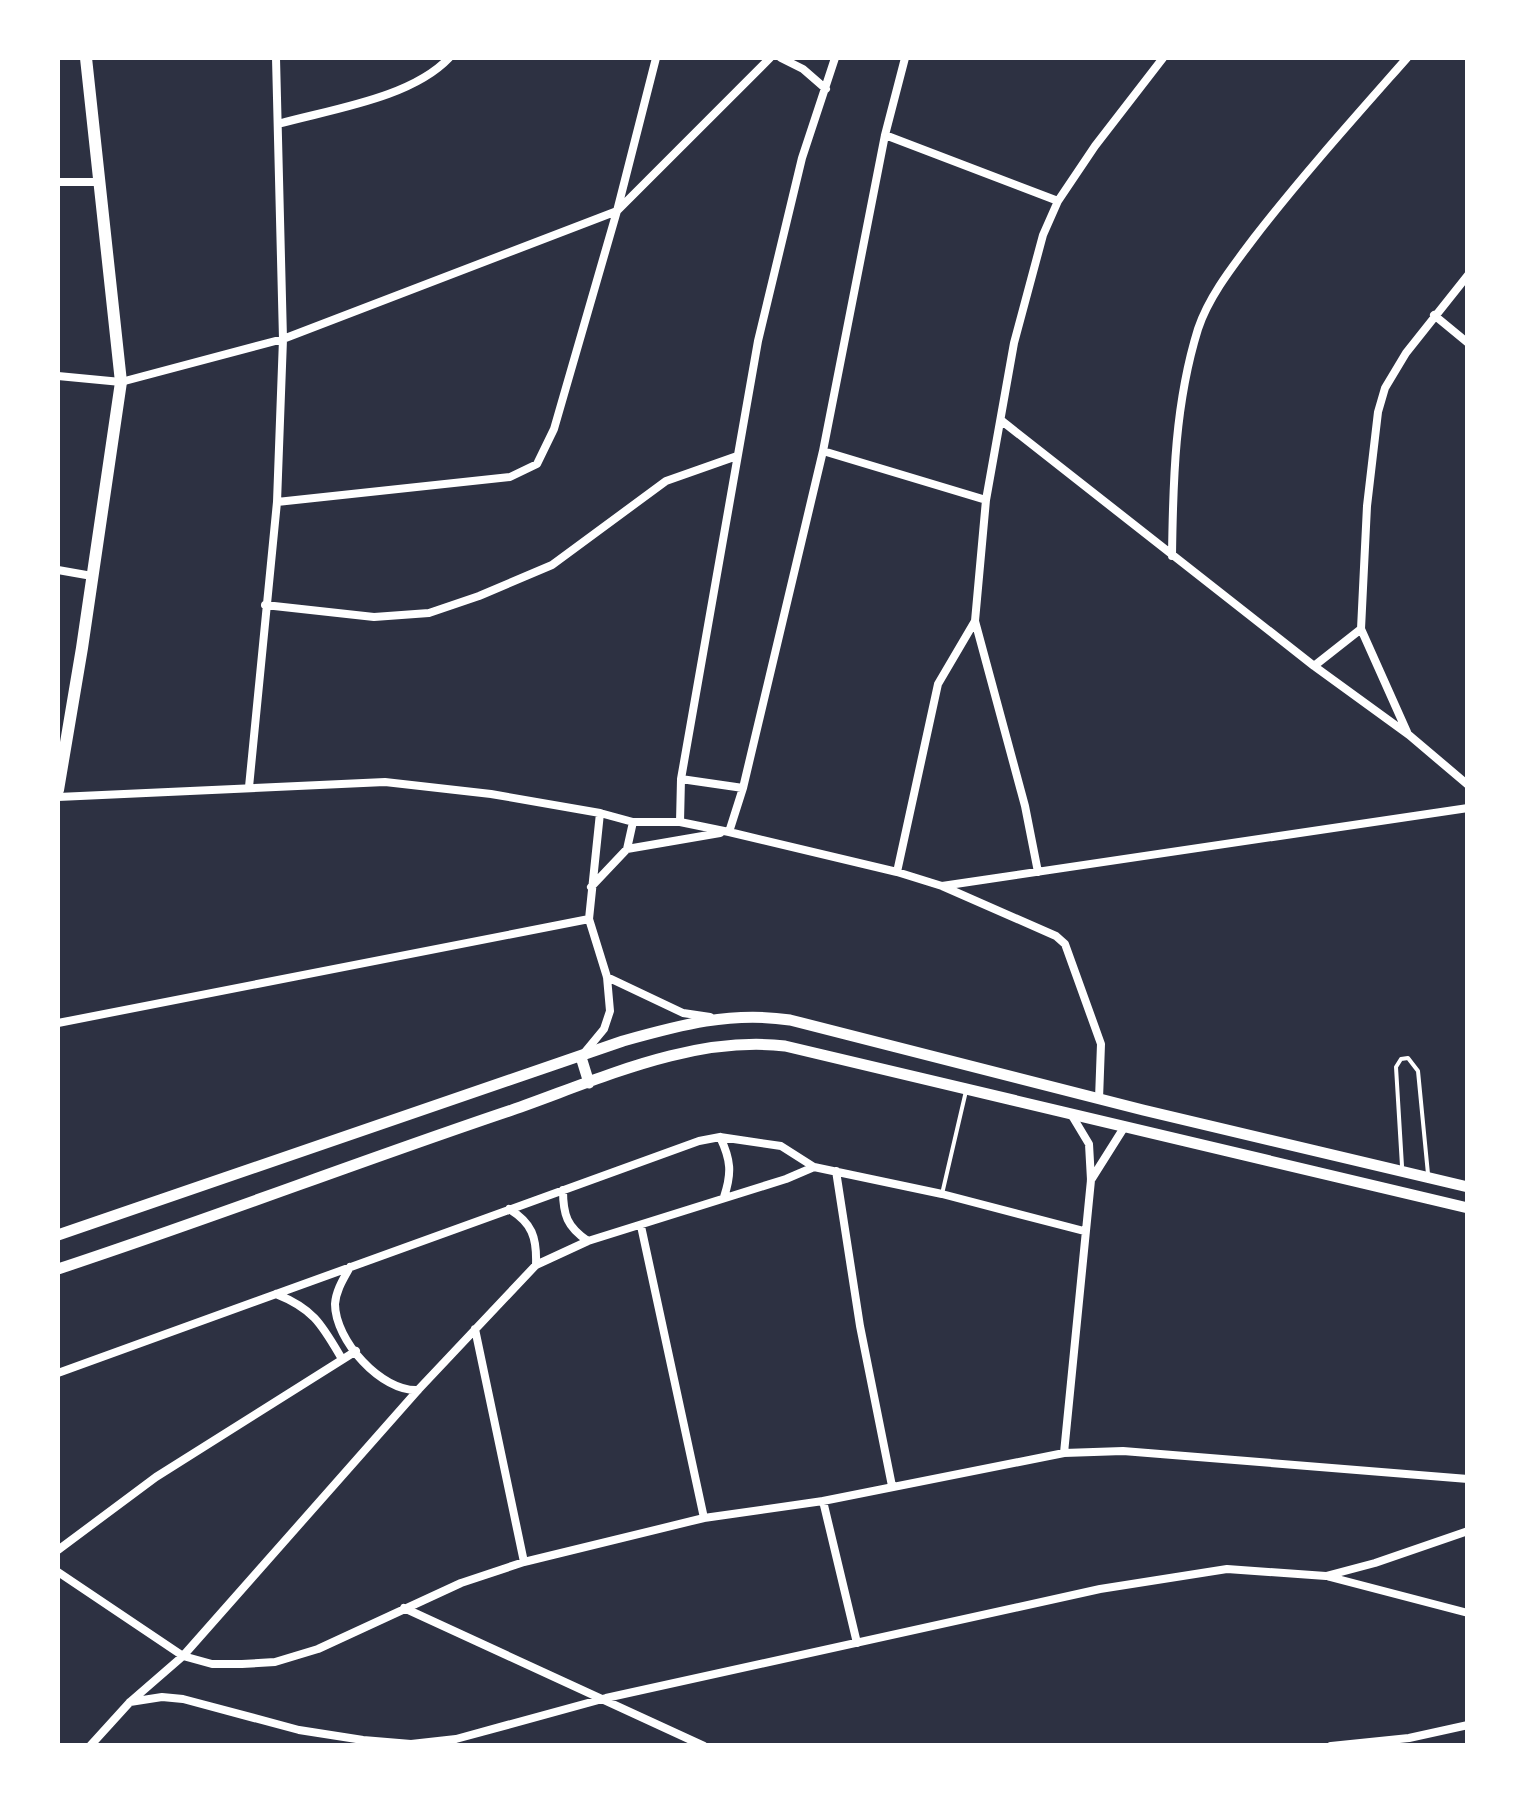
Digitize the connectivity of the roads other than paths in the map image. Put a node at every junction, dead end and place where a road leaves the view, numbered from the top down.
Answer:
1 (86, 58) edge
2 (276, 58) edge
3 (449, 58) edge
4 (656, 58) edge
5 (770, 58) edge
6 (781, 58) edge
7 (835, 58) edge
8 (906, 58) edge
9 (1163, 58) edge
10 (1407, 58) edge
11 (826, 89) junction
12 (278, 124) junction
13 (884, 136) junction
14 (58, 182) edge
15 (99, 182) junction
16 (1058, 201) junction
17 (617, 211) junction
18 (1468, 275) edge
19 (1434, 314) junction
20 (283, 339) junction
21 (1468, 343) edge
22 (58, 376) edge
23 (121, 382) junction
24 (1002, 421) junction
25 (823, 451) junction
26 (737, 456) junction
27 (986, 500) junction
28 (277, 502) junction
29 (1172, 556) junction
30 (58, 570) edge
31 (93, 576) junction
32 (265, 605) junction
33 (976, 622) junction
34 (1361, 630) junction
35 (1314, 666) junction
36 (1408, 735) junction
37 (681, 778) junction
38 (1468, 785) edge
39 (249, 787) junction
40 (744, 788) junction
41 (58, 790) edge
42 (58, 798) edge
43 (1468, 808) edge
44 (600, 813) junction
45 (633, 822) junction
46 (680, 822) junction
47 (729, 832) junction
48 (627, 849) junction
49 (897, 872) junction
50 (1038, 872) junction
51 (942, 886) junction
52 (590, 888) junction
53 (588, 919) junction
54 (607, 976) junction
55 (714, 1018) junction
56 (790, 1020) junction
57 (58, 1023) edge
58 (785, 1046) junction
59 (581, 1057) junction
60 (589, 1084) junction
61 (1040, 1084) junction
62 (966, 1089) junction
63 (1099, 1099) junction
64 (1034, 1105) junction
65 (1071, 1113) junction
66 (1188, 1120) junction
67 (1125, 1126) junction
68 (720, 1137) junction
69 (1183, 1140) junction
70 (814, 1166) junction
71 (836, 1171) junction
72 (1402, 1172) junction
73 (1428, 1178) junction
74 (1092, 1180) junction
75 (1468, 1188) edge
76 (563, 1190) junction
77 (942, 1194) junction
78 (724, 1197) junction
79 (1468, 1208) edge
80 (508, 1209) junction
81 (641, 1226) junction
82 (1084, 1231) junction
83 (58, 1235) edge
84 (588, 1242) junction
85 (536, 1264) junction
86 (351, 1266) junction
87 (58, 1269) edge
88 (274, 1293) junction
89 (474, 1330) junction
90 (356, 1351) junction
91 (342, 1359) junction
92 (58, 1373) edge
93 (418, 1390) junction
94 (1064, 1453) junction
95 (1468, 1479) edge
96 (892, 1486) junction
97 (823, 1501) junction
98 (704, 1518) junction
99 (1468, 1530) edge
100 (58, 1550) edge
101 (524, 1562) junction
102 (58, 1572) edge
103 (1326, 1576) junction
104 (404, 1608) junction
105 (1468, 1614) edge
106 (858, 1643) junction
107 (183, 1656) junction
108 (606, 1698) junction
109 (130, 1702) junction
110 (1468, 1726) edge
111 (365, 1743) edge
112 (90, 1746) edge
113 (704, 1746) edge
114 (1331, 1746) edge

1 - 15 main road
2 - 12 street
3 - 12 street
4 - 17 street
5 - 17 street
6 - 11 street
7 - 11 street
8 - 13 street
9 - 16 street
10 - 29 street
11 - 26 street
12 - 20 street
13 - 16 street
13 - 25 street
14 - 15 street
15 - 23 main road
16 - 24 street
17 - 20 street
17 - 28 street
18 - 19 street
19 - 21 street
19 - 34 street
20 - 23 street
20 - 28 street
22 - 23 street
23 - 31 main road
24 - 27 street
24 - 29 street
25 - 27 street
25 - 40 street
26 - 32 street
26 - 37 street
27 - 33 street
28 - 32 street
29 - 35 street
30 - 31 street
31 - 41 main road
32 - 39 street
33 - 49 street
33 - 50 street
34 - 35 street
34 - 36 street
35 - 36 street
36 - 38 street
37 - 40 street
37 - 46 street
39 - 42 street
39 - 44 street
40 - 47 street
43 - 50 street
44 - 45 street
44 - 52 street
45 - 46 street
45 - 48 street
46 - 47 street
47 - 48 street
47 - 49 street
48 - 52 street
49 - 51 street
50 - 51 street
51 - 63 street
52 - 53 street
53 - 54 street
53 - 57 street
54 - 55 street
54 - 59 street
55 - 56 main road
55 - 59 main road
56 - 58 main road
56 - 61 main road
58 - 60 main road
58 - 62 main road
59 - 60 main road
59 - 83 main road
60 - 87 main road
61 - 63 main road
61 - 64 main road
62 - 64 main road
62 - 77 lane
63 - 66 main road
64 - 65 main road
65 - 67 main road
65 - 74 street
66 - 69 main road
66 - 72 main road
67 - 69 main road
67 - 74 street
68 - 70 street
68 - 76 street
68 - 78 street
69 - 79 main road
70 - 71 street
70 - 78 street
71 - 77 street
71 - 96 street
72 - 73 main road
72 - 73 lane
73 - 75 main road
74 - 82 street
76 - 80 street
76 - 84 street
77 - 82 street
78 - 81 street
80 - 85 street
80 - 86 street
81 - 84 street
81 - 98 street
82 - 94 street
84 - 85 street
85 - 89 street
86 - 88 street
86 - 90 street
88 - 91 street
88 - 92 street
89 - 93 street
89 - 101 street
90 - 91 street
90 - 93 street
91 - 100 street
93 - 107 street
94 - 95 street
94 - 96 street
96 - 97 street
97 - 98 street
97 - 106 street
98 - 101 street
99 - 103 street
101 - 104 street
102 - 107 street
103 - 105 street
103 - 106 street
104 - 107 street
104 - 108 street
106 - 108 street
107 - 109 street
108 - 111 street
108 - 113 street
109 - 111 street
109 - 112 street
110 - 114 street

